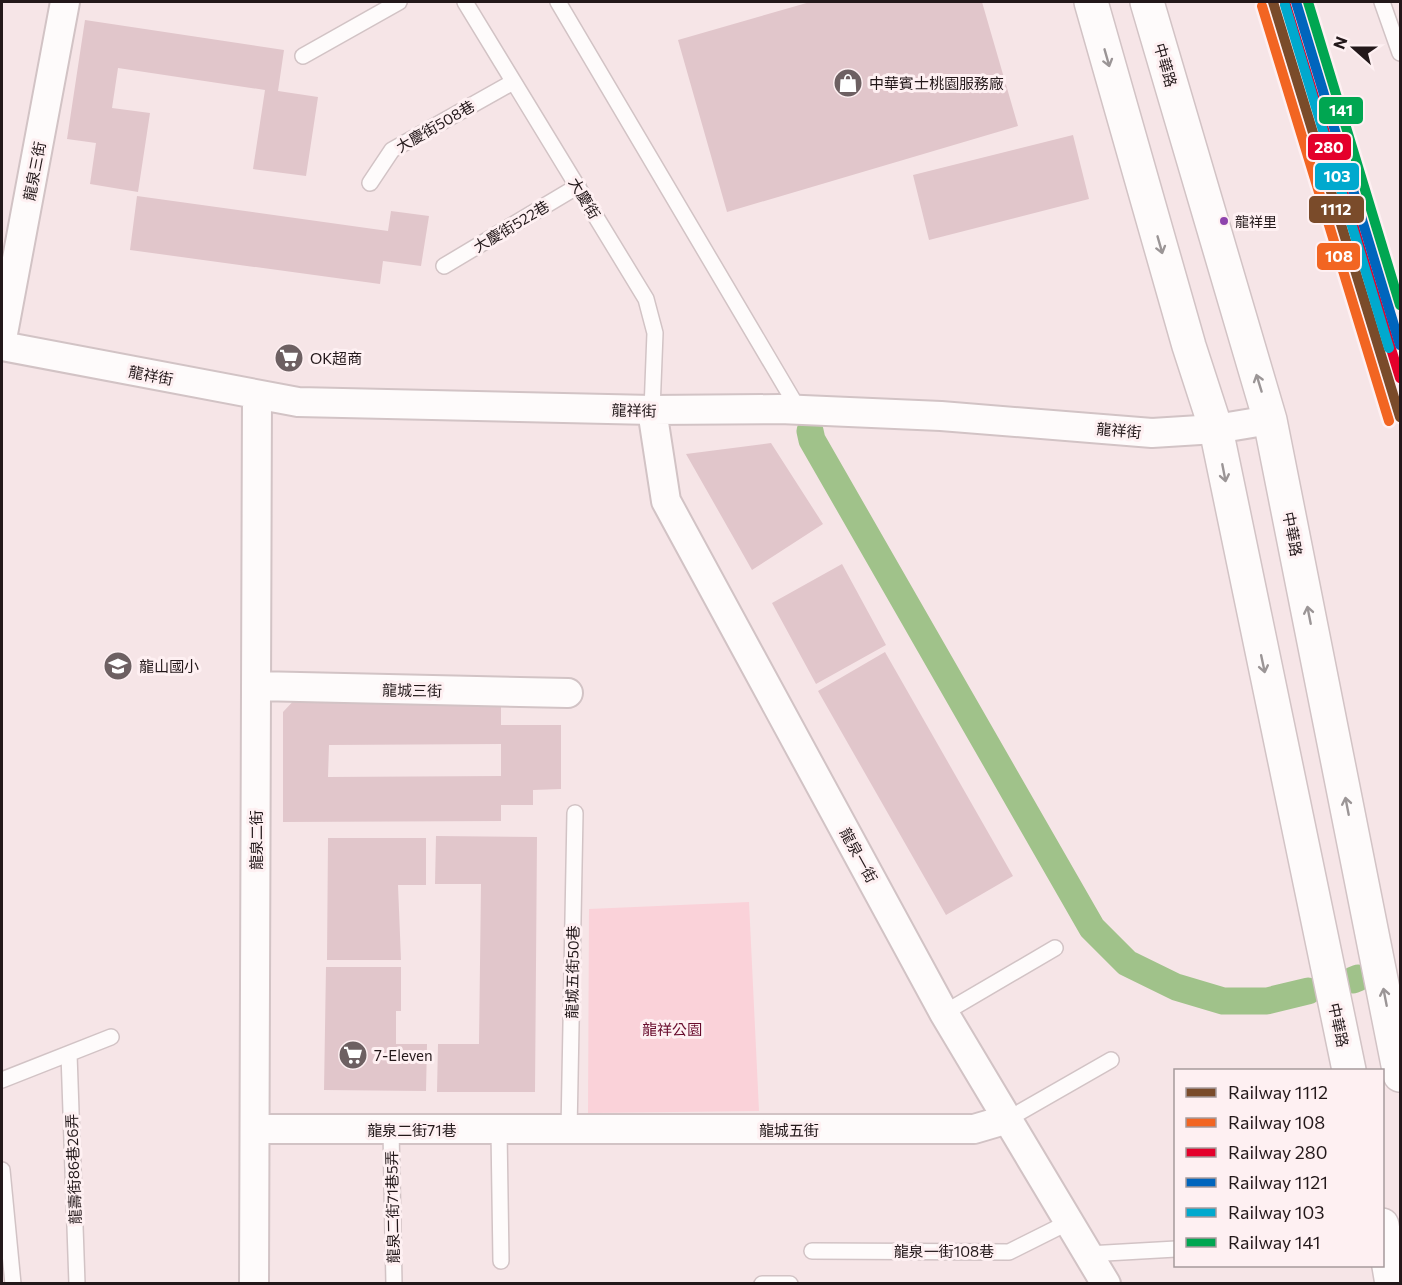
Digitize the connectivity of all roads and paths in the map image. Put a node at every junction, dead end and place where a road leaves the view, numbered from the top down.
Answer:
1 (65, 2) edge
2 (399, 2) edge
3 (465, 2) edge
4 (558, 2) edge
5 (1091, 2) edge
6 (1147, 2) edge
7 (1382, 2) edge
8 (1401, 53) edge
9 (303, 56) dead end
10 (513, 82) junction
11 (370, 183) dead end
12 (578, 186) junction
13 (444, 266) dead end
14 (2, 339) edge
15 (2, 346) edge
16 (257, 396) junction
17 (652, 410) junction
18 (799, 410) junction
19 (1270, 420) junction
20 (1216, 429) junction
21 (256, 686) junction
22 (568, 693) dead end
23 (575, 813) dead end
24 (1055, 948) dead end
25 (944, 1012) junction
26 (111, 1037) dead end
27 (69, 1054) junction
28 (1111, 1060) dead end
29 (1349, 1069) edge
30 (1401, 1075) edge
31 (2, 1080) edge
32 (1008, 1119) junction
33 (255, 1129) junction
34 (391, 1130) junction
35 (499, 1131) junction
36 (569, 1131) junction
37 (2, 1170) edge
38 (1069, 1222) junction
39 (1384, 1232) edge
40 (1174, 1250) edge
41 (812, 1251) dead end
42 (1088, 1254) junction
43 (501, 1261) dead end
44 (790, 1283) edge
45 (13, 1284) edge
46 (77, 1284) edge
47 (254, 1284) edge
48 (394, 1284) edge
49 (762, 1284) edge
50 (1106, 1284) edge
51 (1392, 1284) edge

1 - 14 street, 龍泉三街
2 - 9 lane
3 - 10 lane, 大慶街
4 - 18 lane
5 -> 20 main road, 中華路
19 -> 6 main road, 中華路
7 - 8 lane
10 - 11 lane, 大慶街508巷
10 - 12 lane, 大慶街
12 - 13 lane, 大慶街522巷
12 - 17 lane, 大慶街
15 - 16 street, 龍祥街
16 - 17 street, 龍祥街
16 - 21 street, 龍泉二街
17 - 18 street, 龍祥街
17 - 25 street, 龍泉一街
18 - 20 street, 龍祥街
19 - 20 street, 龍祥街
30 -> 19 main road, 中華路
20 -> 29 main road, 中華路
21 - 22 street, 龍城三街
21 - 33 street, 龍泉二街
23 - 36 lane, 龍城五街50巷
24 - 25 lane
25 - 32 street, 龍泉一街
26 - 27 lane
27 - 31 lane
27 - 46 lane, 龍壽街86巷26弄
28 - 32 lane
32 - 36 street, 龍城五街
32 - 38 street, 龍泉一街
33 - 34 street, 龍泉二街71巷
33 - 47 street, 龍泉二街
34 - 35 street, 龍泉二街71巷
34 - 48 lane, 龍泉二街71巷5弄
35 - 36 street, 龍泉二街71巷
35 - 43 lane
37 - 45 lane
38 - 41 lane, 龍泉一街108巷
38 - 42 street, 龍泉一街
39 - 51 main road
40 - 42 lane
42 - 50 street, 龍泉一街
44 - 49 lane

